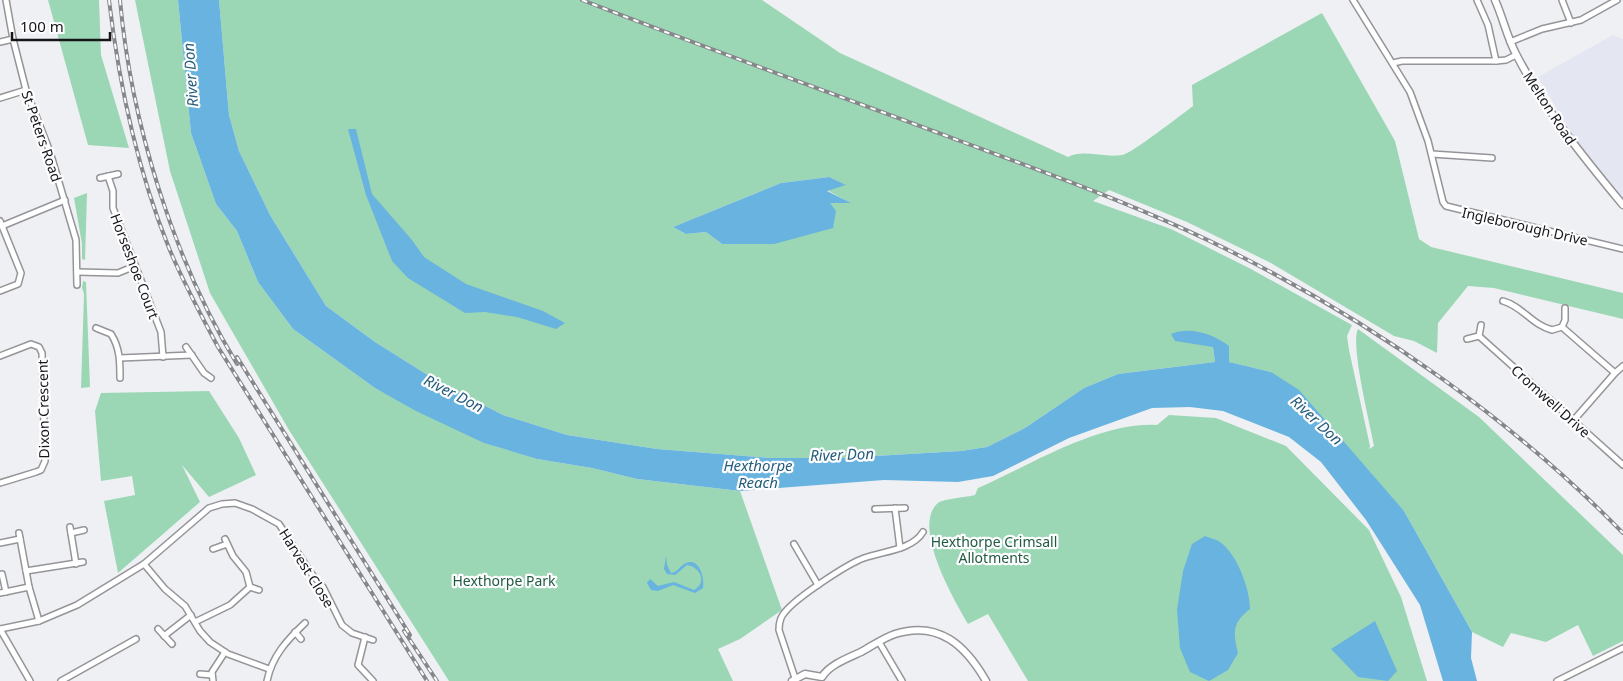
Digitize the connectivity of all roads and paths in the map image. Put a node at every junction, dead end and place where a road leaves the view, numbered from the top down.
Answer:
1 (6, 0) edge
2 (1353, 0) edge
3 (1477, 0) edge
4 (1494, 0) edge
5 (1562, 0) edge
6 (1618, 0) edge
7 (1571, 23) junction
8 (13, 39) junction
9 (0, 42) edge
10 (1510, 42) junction
11 (1516, 55) junction
12 (1496, 61) junction
13 (1393, 64) junction
14 (26, 90) junction
15 (0, 98) edge
16 (1432, 154) junction
17 (1492, 158) dead end
18 (118, 174) dead end
19 (108, 176) junction
20 (100, 178) dead end
21 (65, 200) junction
22 (1623, 205) edge
23 (1, 224) edge
24 (1623, 249) edge
25 (136, 266) junction
26 (77, 272) junction
27 (77, 285) dead end
28 (0, 291) edge
29 (1503, 301) dead end
30 (1565, 308) dead end
31 (1480, 324) dead end
32 (1562, 327) junction
33 (96, 328) dead end
34 (1479, 336) junction
35 (1467, 339) dead end
36 (186, 347) dead end
37 (0, 356) edge
38 (192, 356) junction
39 (163, 357) junction
40 (120, 358) junction
41 (1623, 366) edge
42 (1615, 373) junction
43 (120, 378) dead end
44 (211, 378) dead end
45 (1573, 421) junction
46 (1623, 465) edge
47 (0, 482) edge
48 (895, 508) junction
49 (905, 508) dead end
50 (875, 509) dead end
51 (84, 530) dead end
52 (923, 532) dead end
53 (0, 543) edge
54 (794, 544) dead end
55 (900, 548) junction
56 (213, 549) dead end
57 (144, 564) junction
58 (26, 571) junction
59 (2, 574) dead end
60 (818, 585) junction
61 (29, 587) junction
62 (250, 587) junction
63 (259, 590) dead end
64 (3, 592) edge
65 (190, 615) junction
66 (39, 621) junction
67 (195, 622) junction
68 (305, 623) dead end
69 (0, 629) edge
70 (158, 629) dead end
71 (296, 632) junction
72 (164, 636) junction
73 (365, 637) junction
74 (136, 639) dead end
75 (301, 639) dead end
76 (373, 640) dead end
77 (879, 642) junction
78 (172, 644) dead end
79 (1623, 648) edge
80 (225, 652) junction
81 (270, 669) junction
82 (200, 674) dead end
83 (212, 675) junction
84 (794, 679) edge
85 (824, 679) edge
86 (30, 681) edge
87 (61, 681) edge
88 (213, 681) edge
89 (267, 681) edge
90 (374, 681) edge
91 (902, 681) edge
92 (986, 681) edge
93 (1557, 681) edge

1 - 8 street, St Peters Road
2 - 13 street, Ingleborough Drive
3 - 12 street
4 - 10 street, Melton Road
5 - 7 street
6 - 7 street
7 - 10 street
8 - 9 street
8 - 14 street, St Peters Road
10 - 11 street, Melton Road
11 - 12 street
11 - 22 street, Melton Road
12 - 13 street
13 - 16 street, Ingleborough Drive
14 - 15 street
14 - 21 street, St Peters Road
16 - 17 street
16 - 24 street, Ingleborough Drive
18 - 19 street
19 - 20 street
19 - 25 street, Horseshoe Court
21 - 23 street
21 - 26 street, St Peters Road
23 - 28 street
25 - 26 street
25 - 39 street, Horseshoe Court
26 - 27 street, St Peters Road
29 - 32 street
30 - 32 street
31 - 34 street
32 - 42 street
33 - 40 street
34 - 35 street
34 - 45 street, Cromwell Drive
36 - 38 street
37 - 47 street, Dixon Crescent
38 - 39 street
38 - 44 street
39 - 40 street
40 - 43 street
41 - 42 street
42 - 45 street
45 - 46 street, Cromwell Drive
48 - 49 street
48 - 50 street
48 - 55 street
51 - 58 street
52 - 55 street
53 - 58 street
54 - 60 street
55 - 60 street
56 - 62 street
57 - 65 street
57 - 66 street, Harvest Close
57 - 73 street, Harvest Close
58 - 61 street
59 - 64 street
60 - 84 street
61 - 64 street
61 - 66 street
62 - 63 street
62 - 67 street
65 - 67 street
65 - 72 street
66 - 69 street, Harvest Close
67 - 80 street
68 - 71 street
69 - 86 street
70 - 72 street
71 - 75 street
71 - 81 street
72 - 78 street
73 - 76 street, Harvest Close
73 - 90 street
74 - 87 street
77 - 85 street
77 - 91 street
77 - 92 street
79 - 93 street
80 - 81 street
80 - 83 street
81 - 89 street
82 - 83 street
83 - 88 street
84 - 85 street

